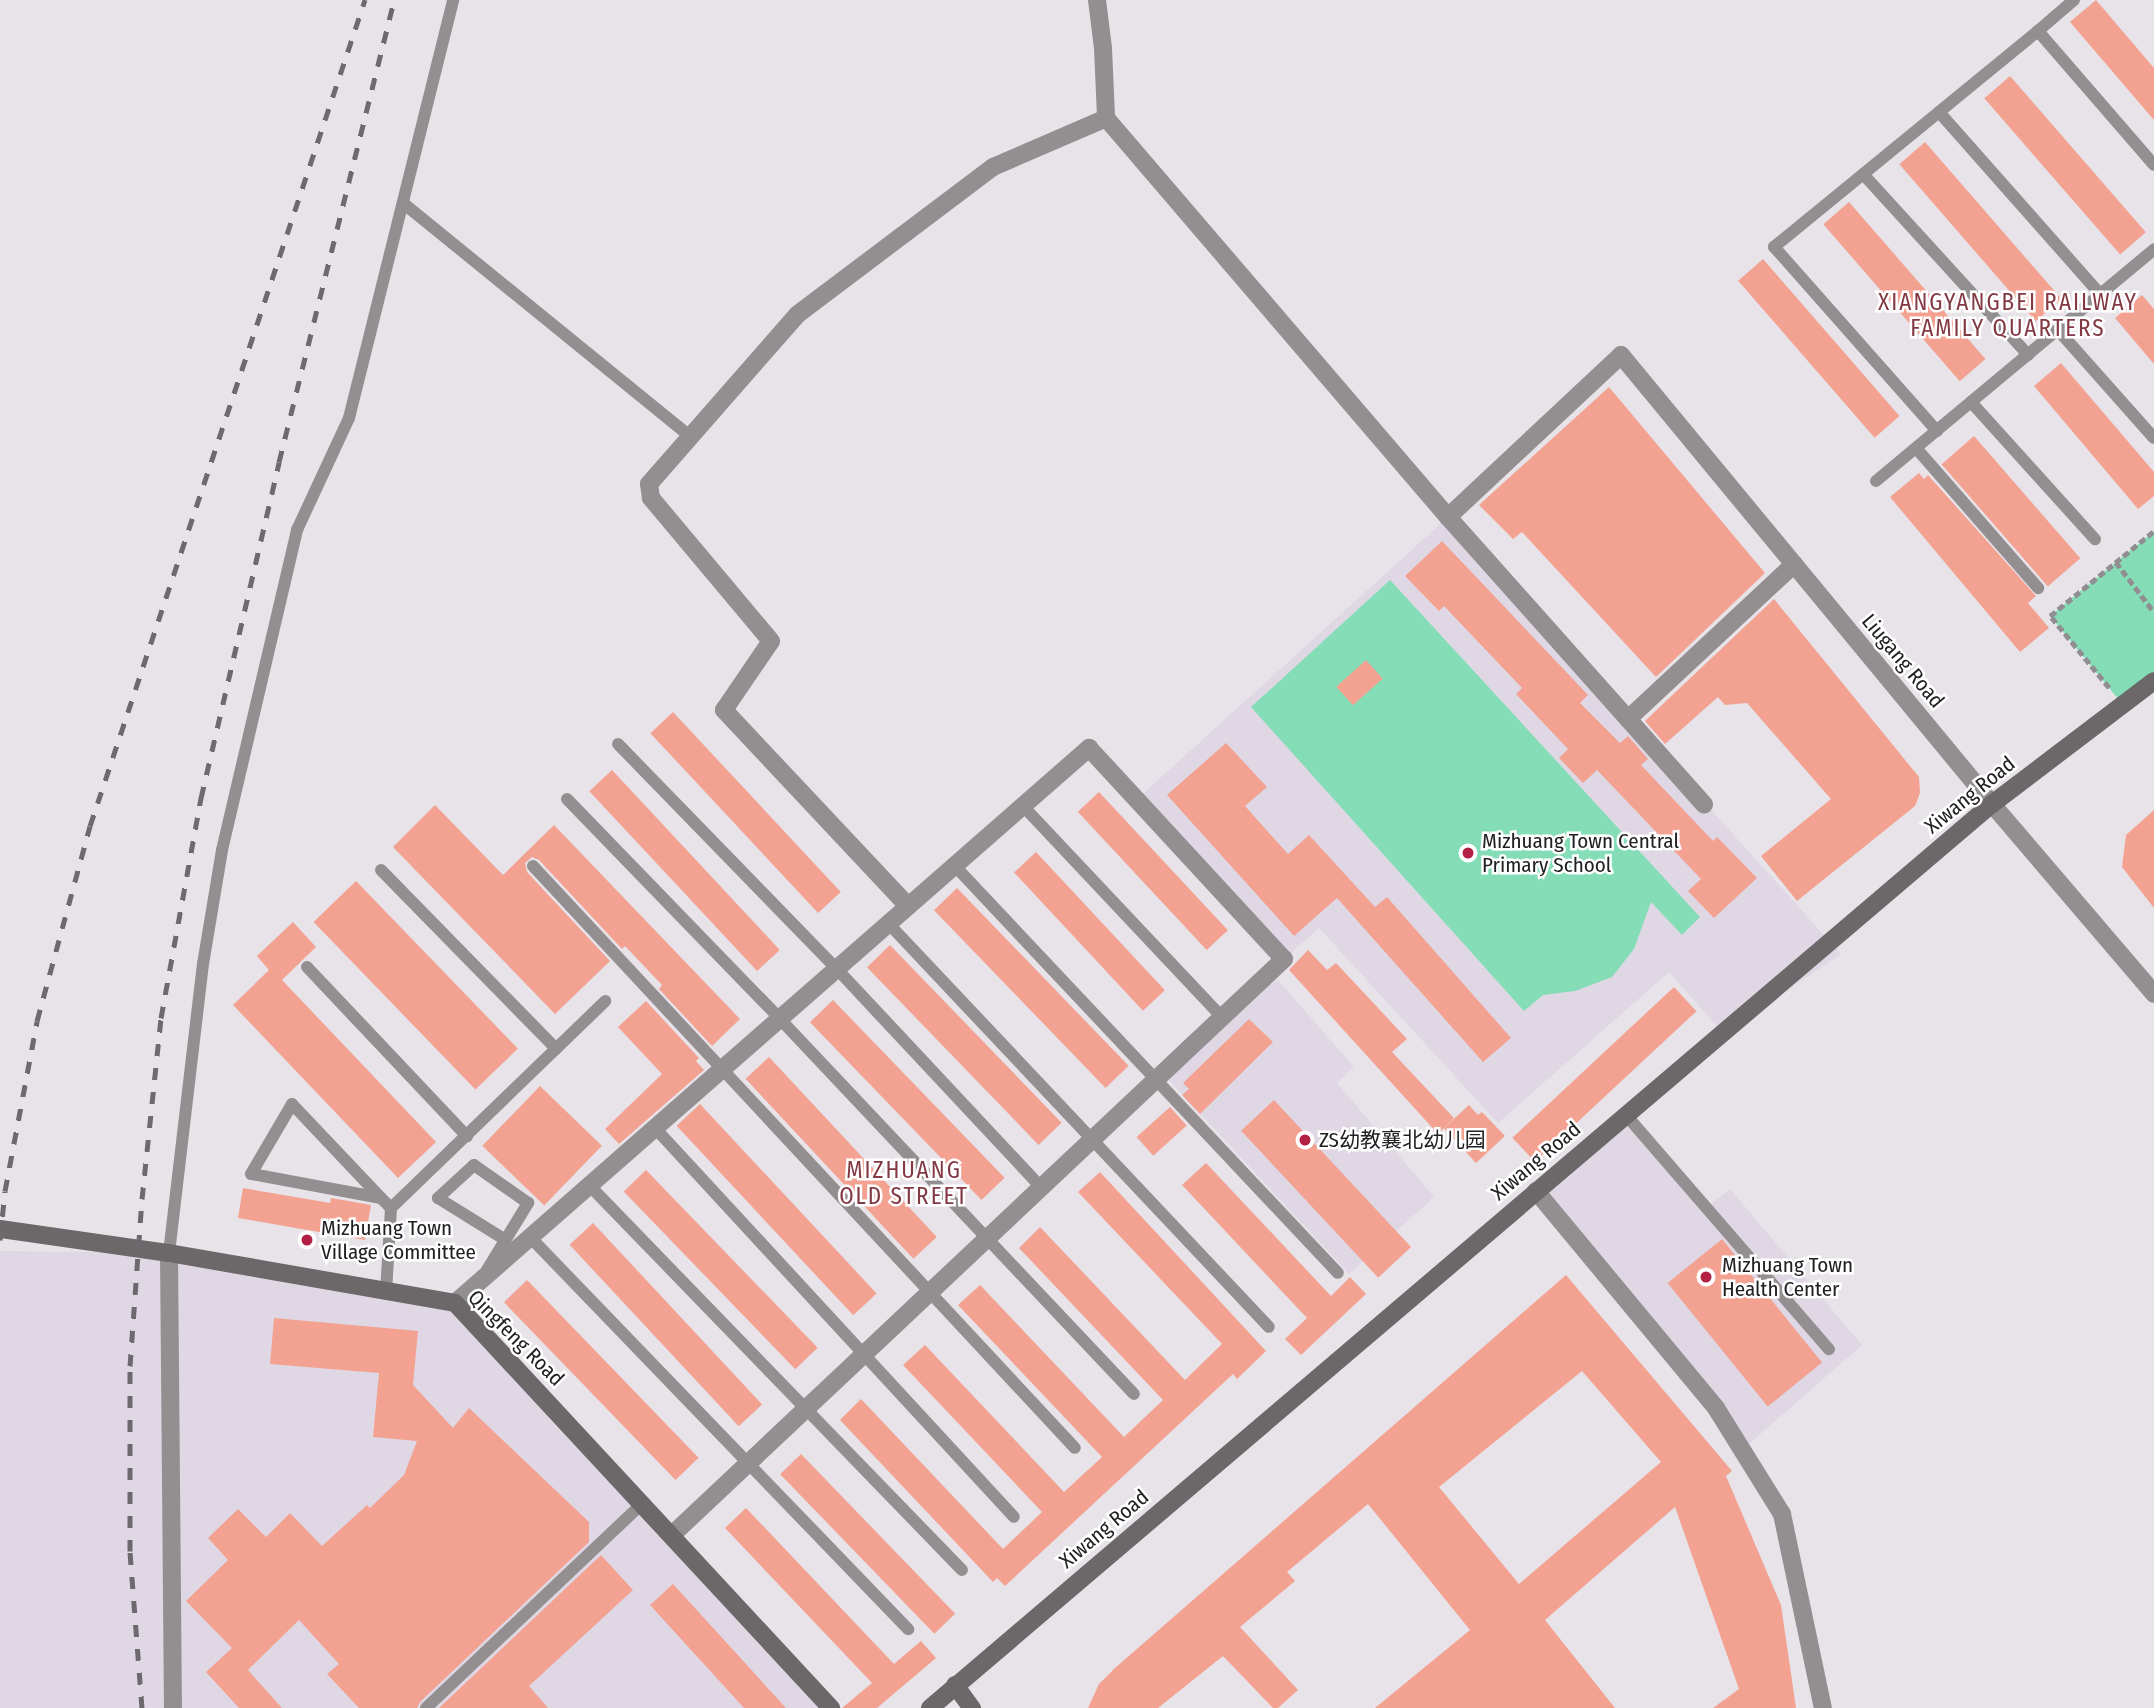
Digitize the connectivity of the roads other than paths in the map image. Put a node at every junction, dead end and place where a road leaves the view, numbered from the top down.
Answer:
1 (453, 0) edge
2 (1097, 0) edge
3 (2074, 0) edge
4 (2038, 31) junction
5 (1938, 113) junction
6 (1106, 118) junction
7 (2154, 165) edge
8 (1863, 174) junction
9 (403, 203) junction
10 (2153, 253) edge
11 (2101, 295) junction
12 (2058, 330) junction
13 (2028, 355) junction
14 (1971, 402) junction
15 (1937, 431) junction
16 (691, 437) junction
17 (2154, 438) edge
18 (1916, 448) junction
19 (1876, 481) dead end
20 (1448, 517) junction
21 (2095, 539) dead end
22 (1794, 564) junction
23 (2038, 588) dead end
24 (2154, 681) edge
25 (1628, 719) junction
26 (618, 744) dead end
27 (567, 799) dead end
28 (1704, 804) dead end
29 (1992, 804) junction
30 (1023, 806) junction
31 (954, 865) junction
32 (533, 866) dead end
33 (381, 870) dead end
34 (908, 906) junction
35 (888, 922) junction
36 (307, 967) dead end
37 (836, 968) junction
38 (2154, 994) edge
39 (605, 1001) dead end
40 (1222, 1017) junction
41 (779, 1018) junction
42 (556, 1049) junction
43 (721, 1070) junction
44 (1156, 1080) junction
45 (1626, 1115) junction
46 (655, 1128) junction
47 (467, 1136) junction
48 (1092, 1139) junction
49 (589, 1185) junction
50 (1041, 1188) junction
51 (1536, 1191) junction
52 (382, 1198) junction
53 (391, 1208) junction
54 (0, 1229) edge
55 (530, 1237) junction
56 (987, 1238) junction
57 (504, 1240) junction
58 (169, 1253) junction
59 (1338, 1273) dead end
60 (482, 1280) junction
61 (386, 1292) junction
62 (928, 1294) junction
63 (455, 1303) junction
64 (1269, 1327) dead end
65 (1829, 1349) dead end
66 (864, 1355) junction
67 (1134, 1394) dead end
68 (806, 1409) junction
69 (1075, 1448) dead end
70 (748, 1463) junction
71 (643, 1503) junction
72 (1014, 1517) dead end
73 (672, 1535) junction
74 (962, 1570) dead end
75 (908, 1629) dead end
76 (955, 1685) junction
77 (173, 1708) edge
78 (426, 1708) edge
79 (831, 1708) edge
80 (930, 1708) edge
81 (972, 1708) edge
82 (1824, 1708) edge

1 - 9 lane
2 - 6 street
3 - 4 lane
4 - 5 lane
4 - 7 lane
5 - 8 lane
5 - 11 lane
6 - 16 street
6 - 20 street
8 - 13 lane
8 - 15 lane
9 - 16 lane
9 - 58 lane
10 - 11 lane
11 - 12 lane
12 - 13 lane
12 - 17 lane
13 - 14 lane
14 - 15 lane
14 - 21 lane
15 - 18 lane
16 - 34 street
18 - 19 lane
18 - 23 lane
20 - 22 street, Liugang Road
20 - 25 street
22 - 25 street
22 - 29 street, Liugang Road
24 - 29 street, Xiwang Road
25 - 28 street
26 - 37 lane
27 - 41 lane
29 - 38 street, Liugang Road
29 - 45 street, Xiwang Road
30 - 31 street
30 - 40 lane
30 - 40 street
31 - 34 street
31 - 44 lane
32 - 43 lane
33 - 42 lane
34 - 35 street
35 - 37 street
35 - 48 lane
36 - 47 lane
37 - 41 street
37 - 50 lane
39 - 42 lane
40 - 44 street
41 - 43 street
41 - 56 lane
42 - 47 lane
43 - 46 street
43 - 62 lane
44 - 48 street
44 - 59 lane
45 - 51 street, Xiwang Road
45 - 65 lane
46 - 49 street
46 - 66 lane
47 - 53 lane
48 - 50 street
48 - 64 lane
49 - 55 street
49 - 68 lane
50 - 56 street
51 - 76 street, Xiwang Road
51 - 82 street
52 - 52 lane
52 - 53 lane
53 - 61 lane
54 - 58 street, Qingfeng Road
55 - 60 street
55 - 70 lane
56 - 62 street
56 - 67 lane
57 - 57 lane
57 - 60 lane
58 - 61 street, Qingfeng Road
58 - 77 street
60 - 63 street
61 - 63 street, Qingfeng Road
62 - 66 street
62 - 69 lane
63 - 71 street, Qingfeng Road
66 - 68 street
66 - 72 lane
68 - 70 street
68 - 74 lane
70 - 73 street
70 - 75 lane
71 - 73 street, Qingfeng Road
71 - 78 lane
73 - 79 street, Qingfeng Road
76 - 80 street
76 - 81 street

